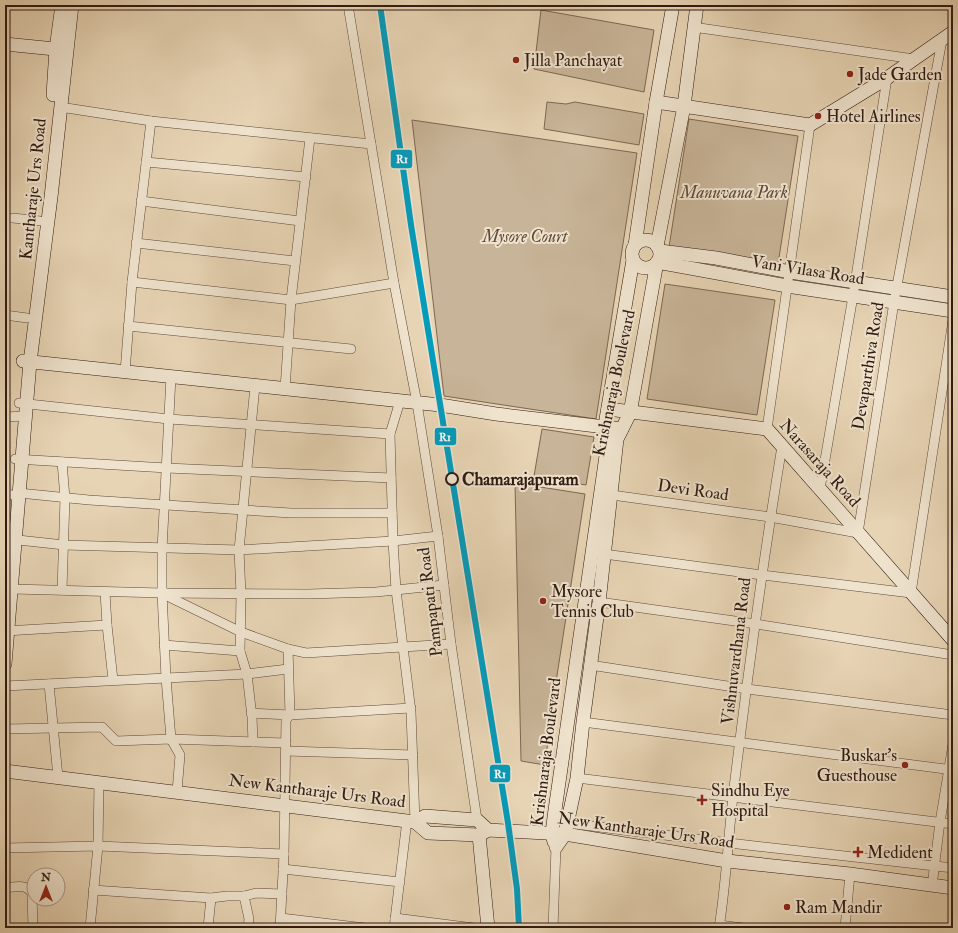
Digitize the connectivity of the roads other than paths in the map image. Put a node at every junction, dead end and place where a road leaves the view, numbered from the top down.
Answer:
1 (62, 5) edge
2 (72, 5) edge
3 (348, 5) edge
4 (673, 5) edge
5 (697, 5) edge
6 (694, 27) junction
7 (953, 32) edge
8 (942, 40) junction
9 (5, 44) edge
10 (62, 50) junction
11 (914, 59) junction
12 (887, 78) junction
13 (656, 102) junction
14 (684, 106) junction
15 (60, 107) junction
16 (151, 120) junction
17 (810, 125) junction
18 (310, 138) junction
19 (371, 144) junction
20 (146, 162) junction
21 (306, 177) junction
22 (142, 201) junction
23 (13, 218) dead end
24 (40, 221) junction
25 (300, 221) junction
26 (136, 243) junction
27 (635, 245) junction
28 (658, 253) junction
29 (633, 260) junction
30 (295, 261) junction
31 (790, 272) junction
32 (132, 282) junction
33 (394, 283) junction
34 (787, 286) junction
35 (854, 289) junction
36 (897, 289) junction
37 (953, 297) edge
38 (290, 300) junction
39 (894, 302) junction
40 (953, 311) edge
41 (5, 315) edge
42 (27, 318) junction
43 (953, 320) edge
44 (128, 326) junction
45 (288, 343) junction
46 (351, 349) dead end
47 (26, 362) junction
48 (125, 372) junction
49 (171, 378) junction
50 (255, 386) junction
51 (285, 389) junction
52 (400, 401) junction
53 (417, 403) junction
54 (608, 409) junction
55 (19, 411) edge
56 (630, 412) junction
57 (169, 420) junction
58 (251, 424) junction
59 (608, 428) junction
60 (622, 429) junction
61 (767, 429) junction
62 (390, 434) junction
63 (782, 446) junction
64 (18, 459) junction
65 (62, 462) junction
66 (167, 468) junction
67 (247, 471) junction
68 (392, 478) junction
69 (820, 489) junction
70 (12, 494) edge
71 (612, 495) junction
72 (65, 498) junction
73 (164, 505) junction
74 (244, 510) junction
75 (392, 513) junction
76 (770, 517) junction
77 (858, 533) junction
78 (438, 536) junction
79 (12, 539) junction
80 (393, 541) junction
81 (64, 545) junction
82 (162, 549) junction
83 (239, 550) junction
84 (604, 554) junction
85 (6, 564) edge
86 (762, 575) junction
87 (444, 585) junction
88 (8, 589) edge
89 (62, 590) junction
90 (396, 590) junction
91 (105, 592) junction
92 (162, 593) junction
93 (911, 593) junction
94 (241, 594) junction
95 (599, 602) junction
96 (756, 624) junction
97 (107, 625) junction
98 (6, 631) edge
99 (241, 632) junction
100 (953, 640) edge
101 (451, 644) junction
102 (164, 645) junction
103 (403, 647) junction
104 (288, 649) junction
105 (240, 651) junction
106 (953, 654) edge
107 (5, 664) edge
108 (590, 665) junction
109 (288, 669) junction
110 (247, 674) junction
111 (166, 678) junction
112 (113, 680) junction
113 (49, 684) junction
114 (5, 686) edge
115 (748, 689) junction
116 (410, 708) junction
117 (251, 713) junction
118 (290, 715) junction
119 (953, 715) edge
120 (583, 722) junction
121 (54, 728) junction
122 (5, 729) edge
123 (171, 739) junction
124 (253, 742) junction
125 (741, 743) junction
126 (953, 744) edge
127 (286, 747) junction
128 (413, 755) junction
129 (951, 769) edge
130 (5, 771) edge
131 (58, 777) junction
132 (577, 778) junction
133 (99, 782) junction
134 (177, 792) junction
135 (733, 797) junction
136 (285, 805) junction
137 (477, 820) junction
138 (411, 821) junction
139 (940, 822) junction
140 (953, 824) edge
141 (562, 830) junction
142 (484, 833) junction
143 (729, 843) junction
144 (98, 846) junction
145 (5, 848) edge
146 (556, 848) joint
147 (284, 854) junction
148 (728, 861) junction
149 (935, 866) junction
150 (953, 868) edge
151 (283, 869) junction
152 (850, 874) junction
153 (400, 882) junction
154 (932, 886) junction
155 (5, 888) edge
156 (953, 888) edge
157 (93, 890) junction
158 (282, 894) junction
159 (244, 896) junction
160 (211, 898) junction
161 (281, 918) junction
162 (395, 918) junction
163 (719, 927) edge
164 (33, 928) edge
165 (90, 928) edge
166 (208, 928) edge
167 (248, 928) edge
168 (280, 928) edge
169 (365, 928) edge
170 (394, 928) edge
171 (474, 928) edge
172 (488, 928) edge
173 (553, 928) edge
174 (743, 928) edge
175 (845, 928) edge

1 - 10 main road, Kantharaje Urs Road
2 - 10 main road, Kantharaje Urs Road
3 - 19 street, Pampapati Road
4 - 13 main road
5 - 6 main road, Krishnaraja Boulevard
6 - 11 street
6 - 14 main road, Krishnaraja Boulevard
7 - 8 main road
8 - 11 main road
8 - 36 street, Devaparthiva Road
9 - 10 main road
10 - 15 main road, Kantharaje Urs Road
10 - 24 main road, Kantharaje Urs Road
11 - 12 main road
12 - 17 main road
12 - 35 street
13 - 14 main road
13 - 27 main road
14 - 17 main road
14 - 28 main road, Krishnaraja Boulevard
15 - 16 street
15 - 47 main road, Kantharaje Urs Road
16 - 18 street
16 - 20 street
17 - 31 street
18 - 19 street
18 - 21 street
19 - 33 street, Pampapati Road
20 - 21 street
20 - 22 street
21 - 25 street
22 - 25 street
22 - 26 street
23 - 24 street
24 - 42 main road, Kantharaje Urs Road
25 - 30 street
26 - 30 street
26 - 32 street
27 - 28 main road
27 - 29 main road
28 - 29 main road
28 - 31 main road, Vani Vilasa Road
28 - 34 main road, Vani Vilasa Road
28 - 56 main road, Krishnaraja Boulevard
29 - 54 main road, Krishnaraja Boulevard
30 - 38 street
31 - 34 street
31 - 35 main road, Vani Vilasa Road
32 - 38 street
32 - 44 street
33 - 38 street
33 - 53 street, Pampapati Road
34 - 35 main road, Vani Vilasa Road
34 - 61 street
35 - 36 main road, Vani Vilasa Road
35 - 39 main road, Vani Vilasa Road
35 - 69 street
36 - 37 main road, Vani Vilasa Road
36 - 39 street, Devaparthiva Road
38 - 45 street
39 - 40 main road, Vani Vilasa Road
39 - 77 street, Devaparthiva Road
41 - 42 street
42 - 47 main road, Kantharaje Urs Road
43 - 93 street
44 - 45 street
44 - 48 street
45 - 46 street
45 - 51 street
47 - 48 main road
47 - 55 main road, Kantharaje Urs Road
48 - 49 main road
49 - 50 main road
49 - 57 street
50 - 51 main road
50 - 58 street
51 - 52 main road
52 - 53 main road
52 - 62 street
53 - 59 main road
53 - 78 street, Pampapati Road
54 - 56 main road, Narasaraja Road
54 - 59 main road, Krishnaraja Boulevard
55 - 57 street
55 - 64 main road, Kantharaje Urs Road
56 - 60 main road, Krishnaraja Boulevard
56 - 61 main road, Narasaraja Road
57 - 58 street
57 - 66 street
58 - 62 street
58 - 67 street
59 - 60 main road
59 - 141 main road, Krishnaraja Boulevard
60 - 71 main road, Krishnaraja Boulevard
61 - 63 main road, Narasaraja Road
62 - 68 street
63 - 69 main road, Narasaraja Road
63 - 76 street, Vishnuvardhana Road
64 - 65 street
64 - 70 main road, Kantharaje Urs Road
65 - 66 street
65 - 72 street
66 - 67 street
66 - 73 street
67 - 68 street
67 - 74 street
68 - 75 street
69 - 77 main road, Narasaraja Road
70 - 72 street
70 - 79 main road, Kantharaje Urs Road
71 - 76 street, Devi Road
71 - 84 main road, Krishnaraja Boulevard
72 - 73 street
72 - 81 street
73 - 74 street
73 - 82 street
74 - 75 street
74 - 83 street
75 - 80 street
76 - 77 street, Devi Road
76 - 86 street, Vishnuvardhana Road
77 - 93 main road, Narasaraja Road
78 - 80 street
78 - 87 street, Pampapati Road
79 - 81 street
79 - 85 main road, Kantharaje Urs Road
79 - 88 main road, Kantharaje Urs Road
80 - 83 street
80 - 90 street
81 - 82 street
81 - 89 street
82 - 83 street
82 - 92 street
83 - 94 street
84 - 86 street
84 - 95 main road, Krishnaraja Boulevard
85 - 88 main road, Kantharaje Urs Road
86 - 93 street
86 - 96 street, Vishnuvardhana Road
87 - 90 street
87 - 101 street, Pampapati Road
88 - 89 street
88 - 98 main road, Kantharaje Urs Road
89 - 91 street
90 - 94 street
90 - 103 street
91 - 92 street
91 - 97 street
92 - 94 street
92 - 99 street
92 - 102 street
93 - 100 main road, Narasaraja Road
94 - 99 street
95 - 96 street
95 - 108 main road, Krishnaraja Boulevard
96 - 106 street
96 - 115 street, Vishnuvardhana Road
97 - 98 street
97 - 112 street
98 - 107 main road, Kantharaje Urs Road
99 - 104 street
99 - 105 street
101 - 103 street
101 - 137 street, Pampapati Road
102 - 105 street
102 - 111 street
103 - 104 street
103 - 116 street
104 - 109 street
105 - 110 street
108 - 115 street
108 - 120 main road, Krishnaraja Boulevard
109 - 110 street
109 - 118 street
110 - 111 street
110 - 117 street
111 - 112 street
111 - 123 street
112 - 113 street
113 - 114 street
113 - 121 street
115 - 119 street
115 - 125 street, Vishnuvardhana Road
116 - 118 street
116 - 128 street
117 - 118 street
117 - 124 street
118 - 127 street
120 - 125 street
120 - 132 main road, Krishnaraja Boulevard
121 - 122 street
121 - 123 street
121 - 131 street
123 - 124 street
123 - 134 street
124 - 127 street
125 - 129 street
125 - 135 street, Vishnuvardhana Road
126 - 129 street
127 - 128 street
127 - 136 street
128 - 138 street
129 - 139 street
130 - 131 main road, New Kantharaje Urs Road
131 - 133 main road, New Kantharaje Urs Road
132 - 135 street
132 - 141 main road, Krishnaraja Boulevard
133 - 134 main road, New Kantharaje Urs Road
133 - 144 street
134 - 136 main road, New Kantharaje Urs Road
135 - 139 street
135 - 143 street, Vishnuvardhana Road
136 - 138 main road, New Kantharaje Urs Road
136 - 147 street
137 - 138 main road, New Kantharaje Urs Road
137 - 142 main road
138 - 142 main road, New Kantharaje Urs Road
138 - 153 street
139 - 140 street
139 - 149 street
141 - 142 main road, New Kantharaje Urs Road
141 - 143 street
141 - 146 main road, Krishnaraja Boulevard
141 - 148 main road, New Kantharaje Urs Road
142 - 172 main road
143 - 148 street, Vishnuvardhana Road
143 - 149 street
144 - 145 street
144 - 147 street
144 - 157 street
146 - 173 street
147 - 151 street
148 - 152 main road, New Kantharaje Urs Road
148 - 163 street, Vishnuvardhana Road
149 - 150 street
149 - 154 street
151 - 153 street
151 - 158 street
152 - 154 main road, New Kantharaje Urs Road
152 - 175 street
153 - 162 street
154 - 156 main road, New Kantharaje Urs Road
155 - 164 street
157 - 160 street
157 - 165 street
158 - 159 street
158 - 161 street
159 - 160 street
159 - 167 street
160 - 166 street
161 - 168 street
161 - 169 street
162 - 170 street
162 - 171 street
163 - 174 street

